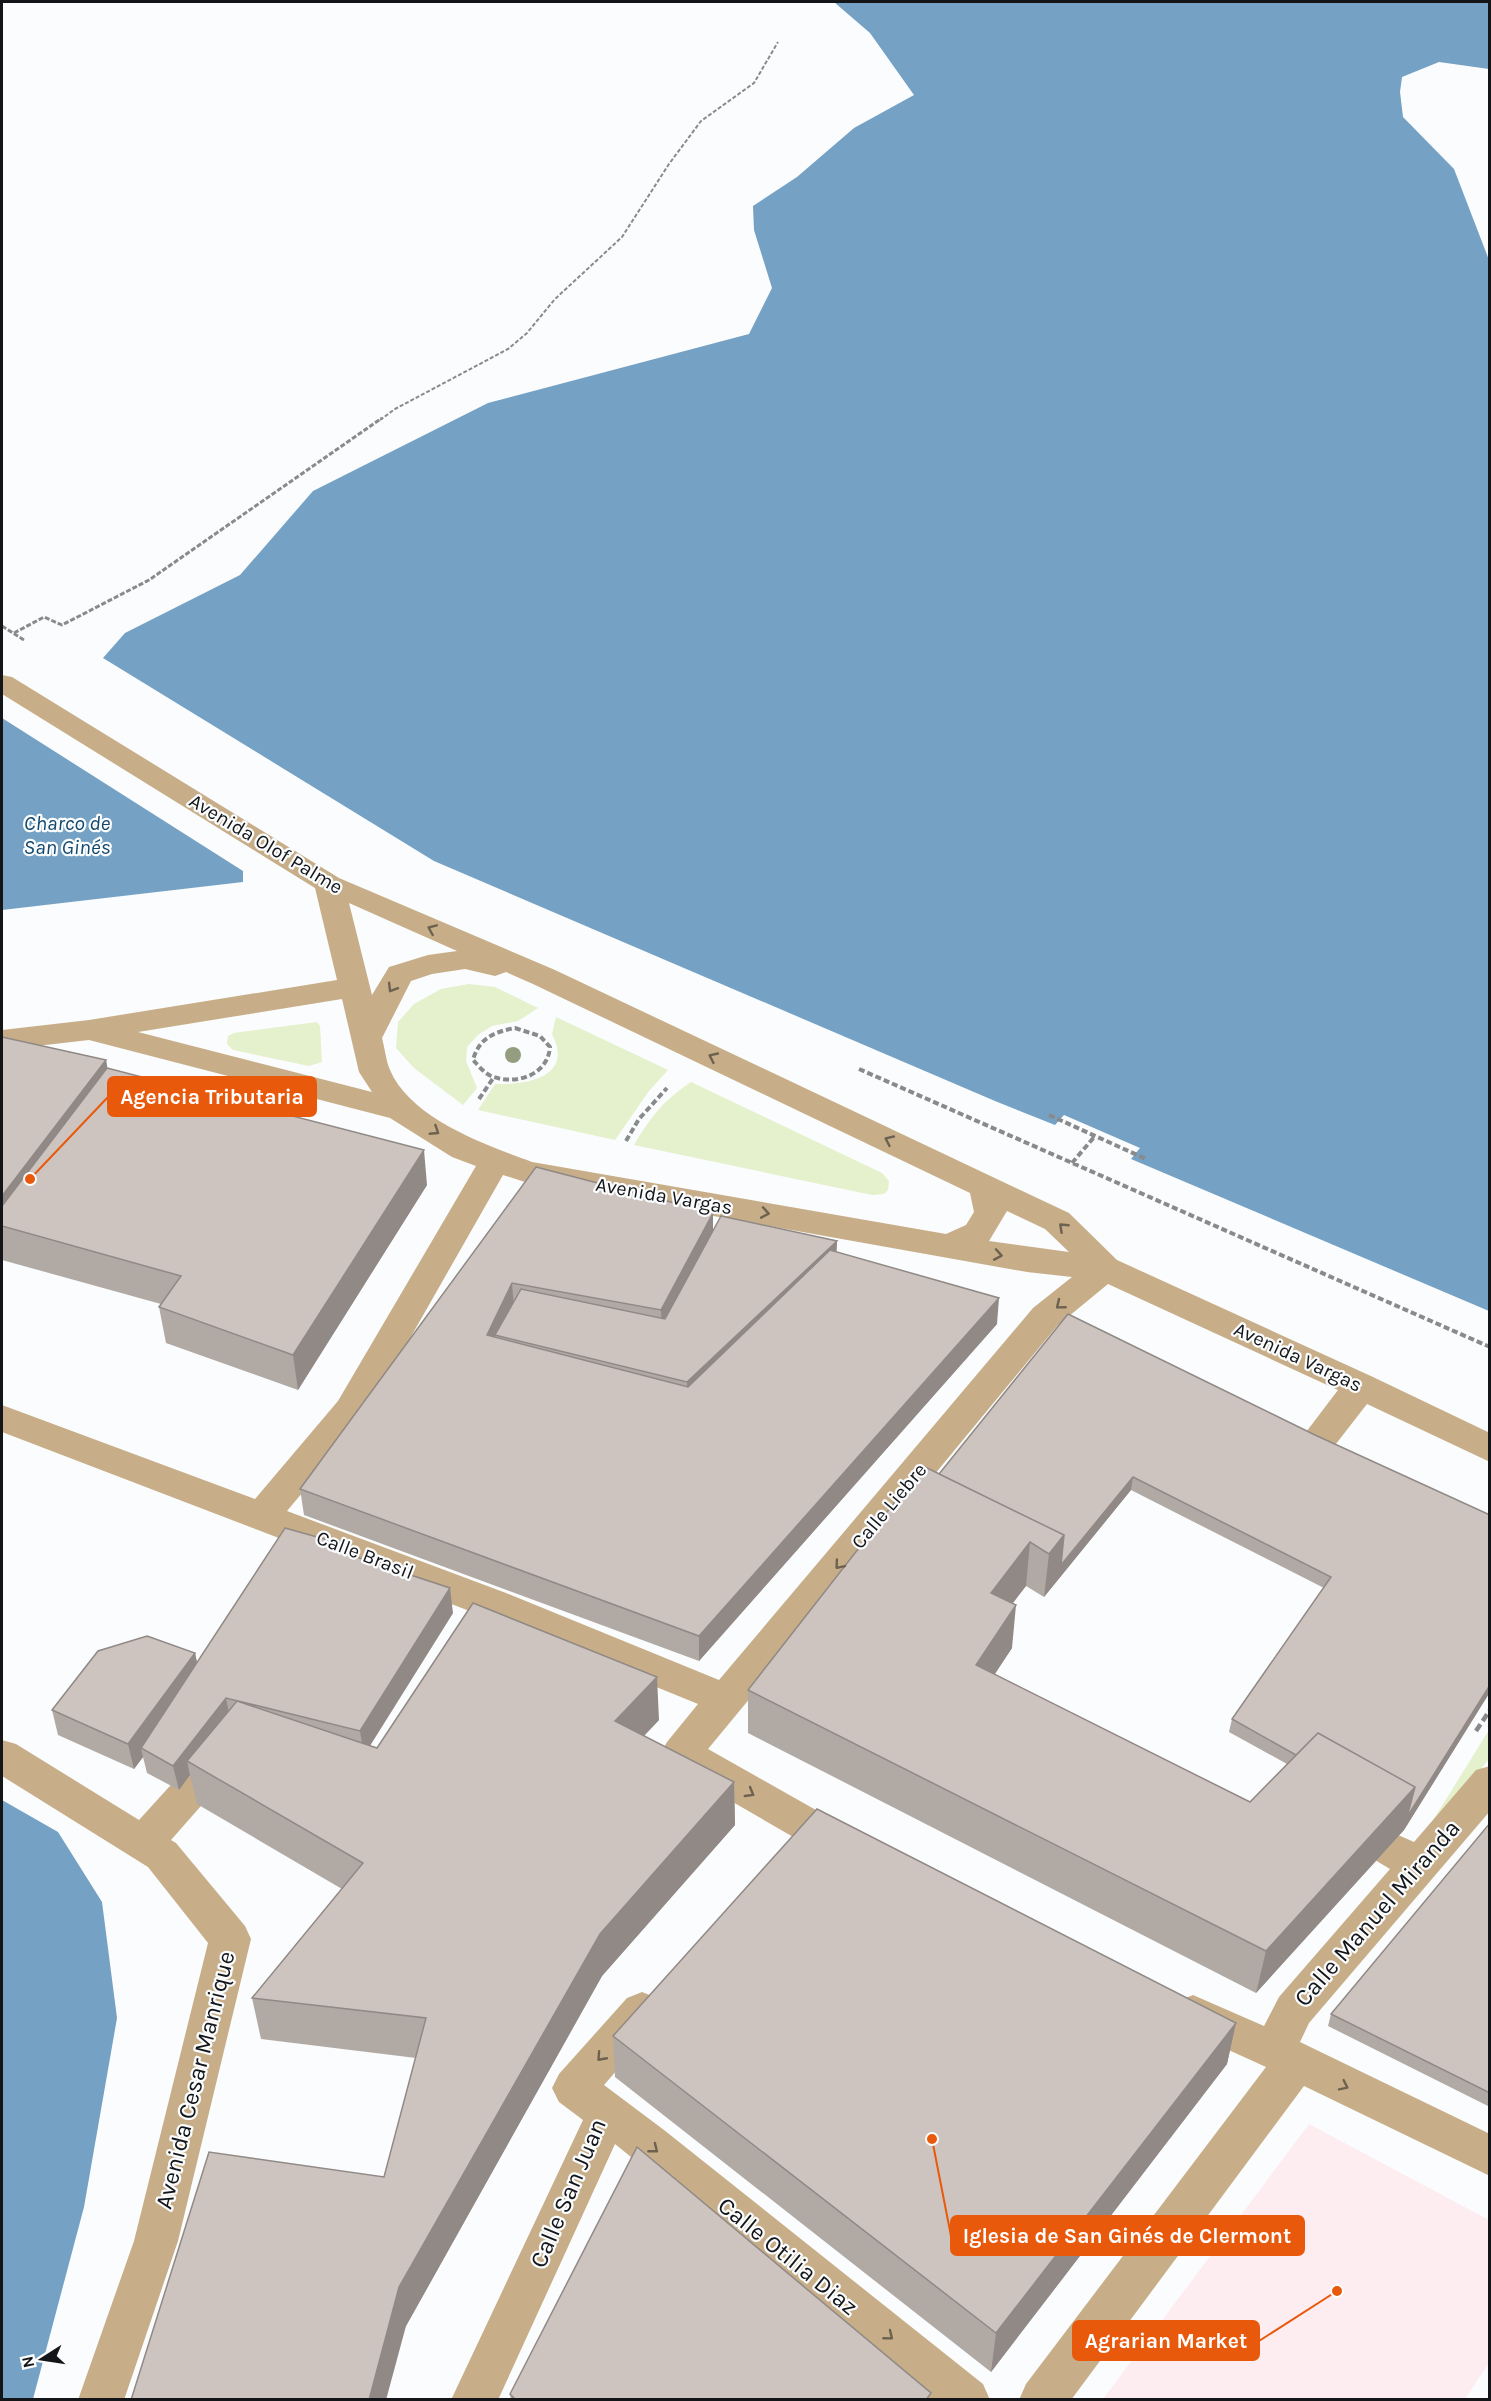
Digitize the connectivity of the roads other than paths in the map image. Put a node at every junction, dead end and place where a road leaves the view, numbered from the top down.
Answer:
1 (2, 683) edge
2 (329, 884) junction
3 (544, 977) junction
4 (355, 987) junction
5 (89, 1030) junction
6 (367, 1038) junction
7 (2, 1040) edge
8 (401, 1110) junction
9 (496, 1160) junction
10 (985, 1186) junction
11 (949, 1246) junction
12 (1105, 1268) junction
13 (1361, 1386) junction
14 (2, 1418) edge
15 (1312, 1448) edge
16 (1490, 1449) edge
17 (263, 1515) junction
18 (726, 1699) junction
19 (252, 1737) edge
20 (2, 1756) edge
21 (1490, 1782) edge
22 (809, 1826) junction
23 (142, 1844) junction
24 (781, 1855) edge
25 (872, 1857) edge
26 (670, 1980) edge
27 (1158, 1997) edge
28 (1285, 2056) junction
29 (608, 2113) junction
30 (1490, 2156) edge
31 (101, 2400) edge
32 (474, 2400) edge
33 (967, 2400) edge
34 (1042, 2400) edge

1 - 2 street, Avenida Olof Palme
3 -> 2 street, Avenida Olof Palme
2 - 4 street, Avenida Vargas
3 -> 6 street
10 -> 3 street, Avenida Vargas
4 - 5 street
4 - 6 street, Avenida Vargas
5 - 7 street
5 - 8 street
6 - 8 street, Avenida Vargas
8 -> 9 street, Avenida Vargas
9 -> 11 street, Avenida Vargas
9 - 17 street
10 - 11 street
12 -> 10 street, Avenida Vargas
11 -> 12 street, Avenida Vargas
12 - 13 street, Avenida Vargas
12 -> 18 street, Calle Liebre
13 - 15 street
13 - 16 street, Avenida Vargas
14 - 17 street, Calle Brasil
17 - 18 street, Calle Brasil
18 -> 22 street, Calle Liebre
19 - 23 street
20 - 23 street, Avenida Cesar Manrique
21 - 28 street, Calle Manuel Miranda
22 - 24 street
22 - 25 street
23 - 31 street, Avenida Cesar Manrique
26 -> 29 street, Calle San Juan
27 - 28 street
28 -> 30 street
28 - 34 street, Calle Manuel Miranda
29 - 32 street, Calle San Juan
29 -> 33 street, Calle Otilia Diaz

